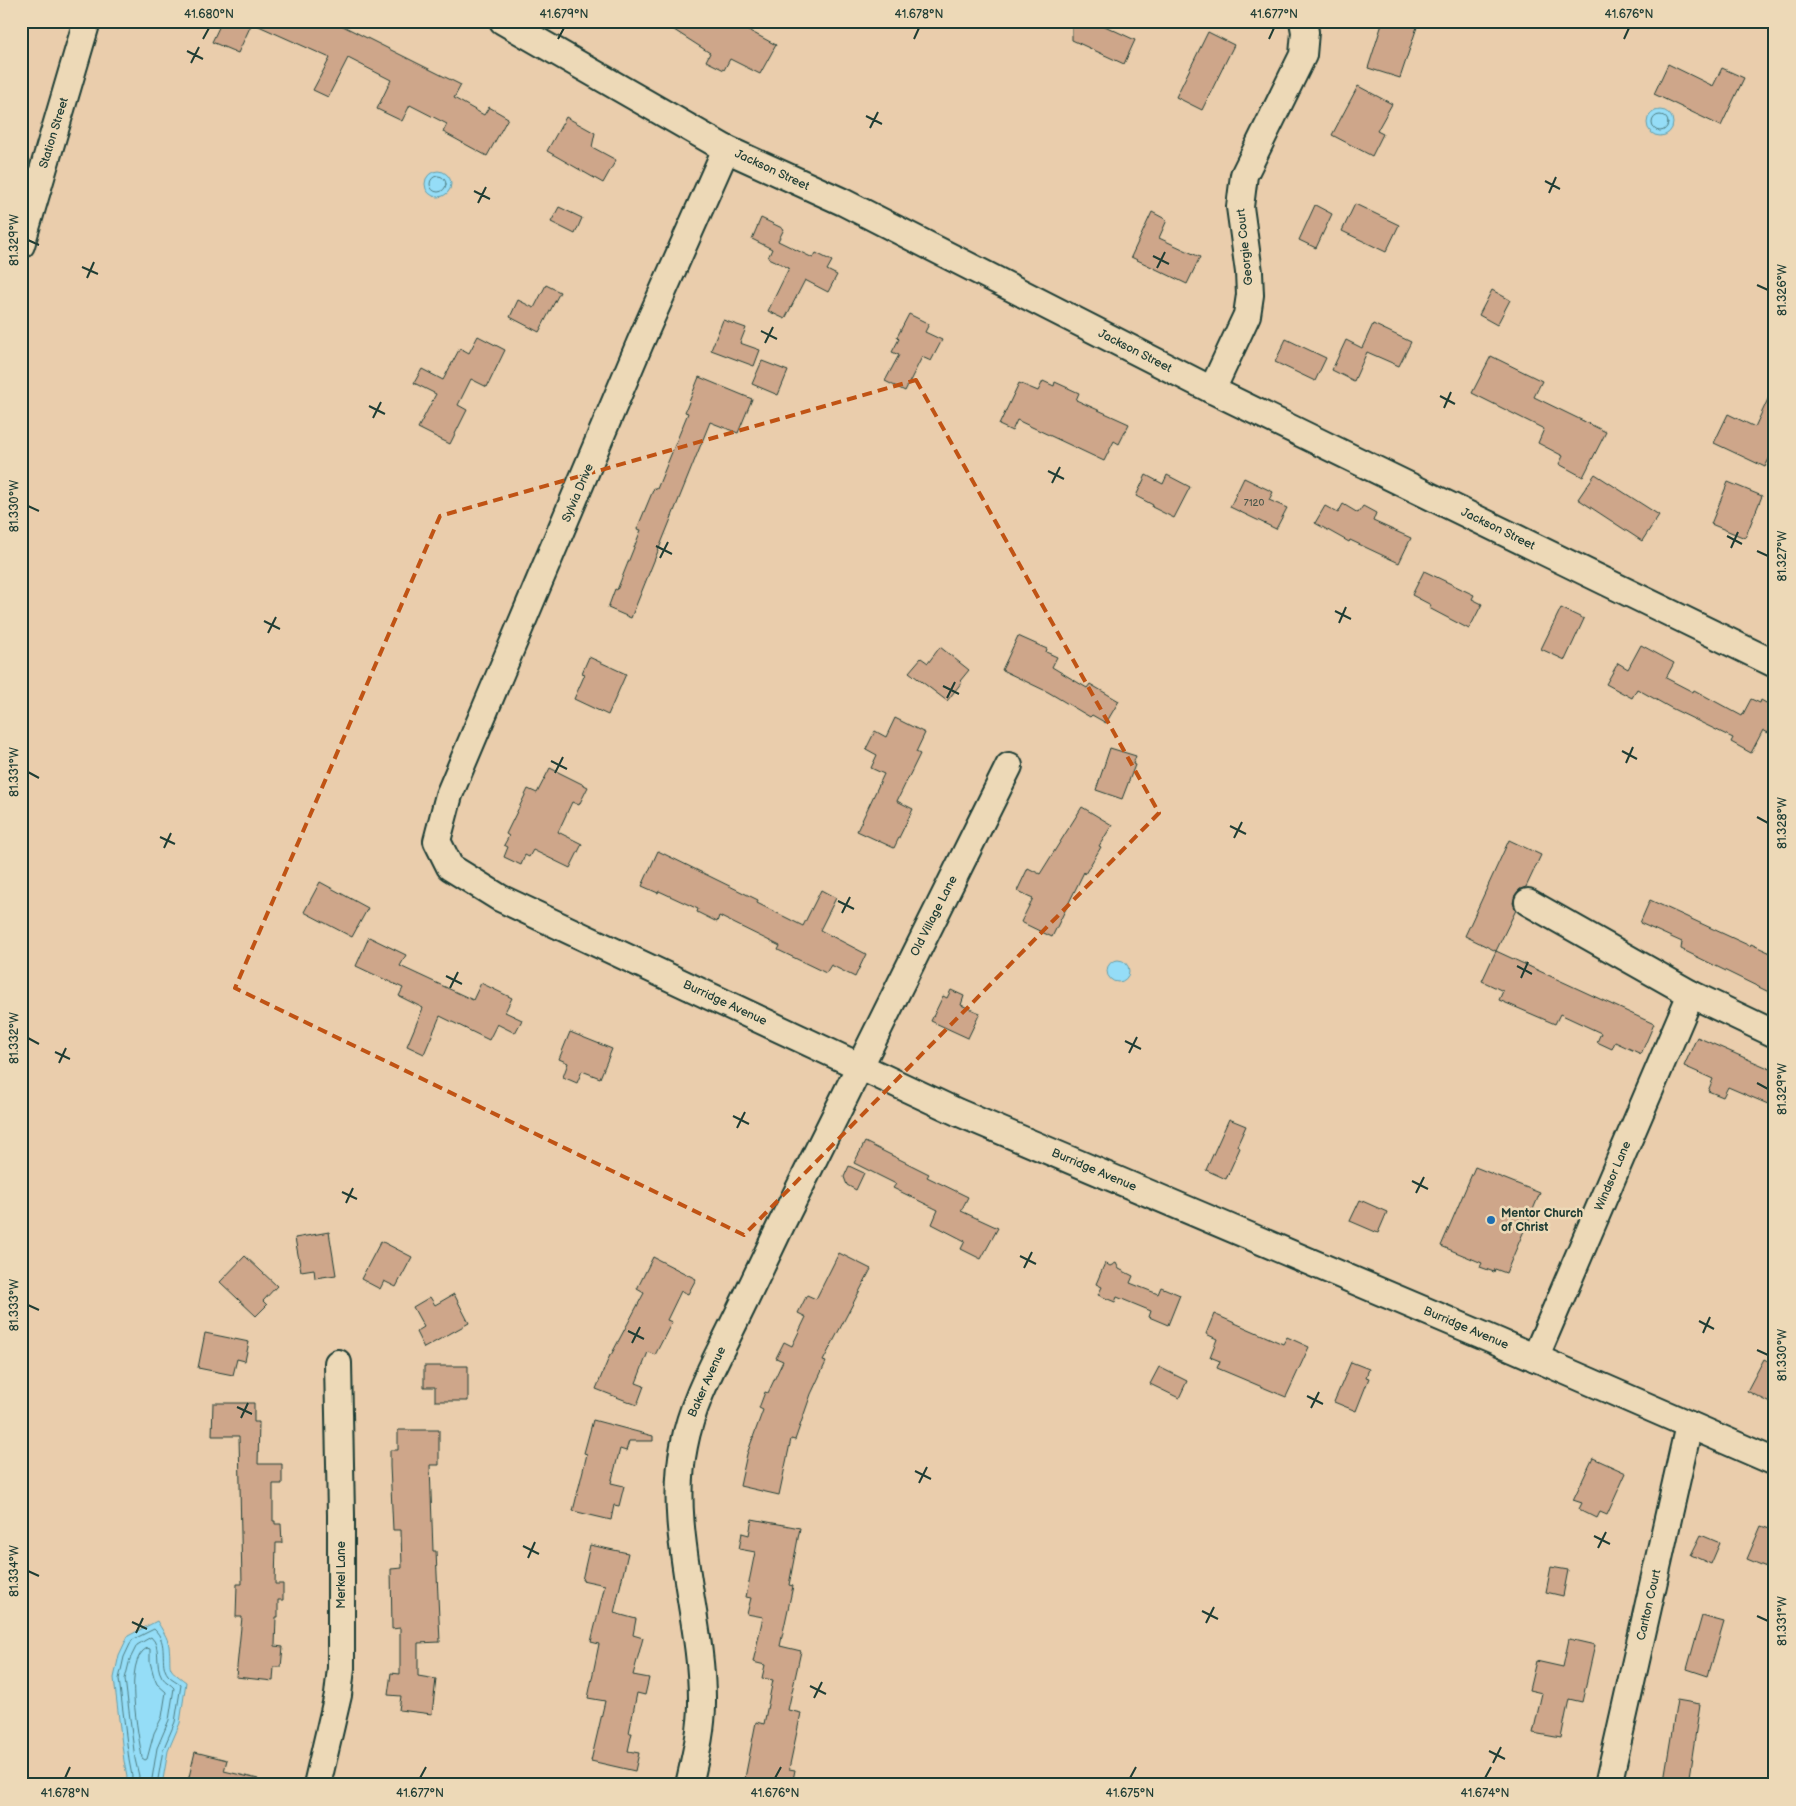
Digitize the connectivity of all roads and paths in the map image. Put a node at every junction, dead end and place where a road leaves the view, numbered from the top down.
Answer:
1 (87, 21) edge
2 (503, 21) edge
3 (1303, 21) edge
4 (533, 28) edge
5 (726, 149) junction
6 (21, 245) edge
7 (1212, 390) junction
8 (1774, 661) edge
9 (1009, 766) dead end
10 (437, 841) joint
11 (1528, 902) dead end
12 (1691, 994) junction
13 (1775, 1034) edge
14 (858, 1066) junction
15 (1536, 1358) junction
16 (338, 1363) dead end
17 (1689, 1425) junction
18 (1775, 1462) edge
19 (317, 1785) edge
20 (689, 1785) edge
21 (1608, 1785) edge

1 - 6 street, Station Street
2 - 4 street, Jackson Street
3 - 7 street, Georgie Court
4 - 5 street, Jackson Street
5 - 7 street, Jackson Street
5 - 10 street, Sylvia Drive
7 - 8 street, Jackson Street
9 - 14 street, Old Village Lane
10 - 14 street, Burridge Avenue
11 - 12 street
12 - 13 street
12 - 15 street, Windsor Lane
14 - 15 street, Burridge Avenue
14 - 20 street, Baker Avenue
15 - 17 street, Burridge Avenue
16 - 19 street, Merkel Lane
17 - 18 street, Burridge Avenue
17 - 21 street, Carlton Court

